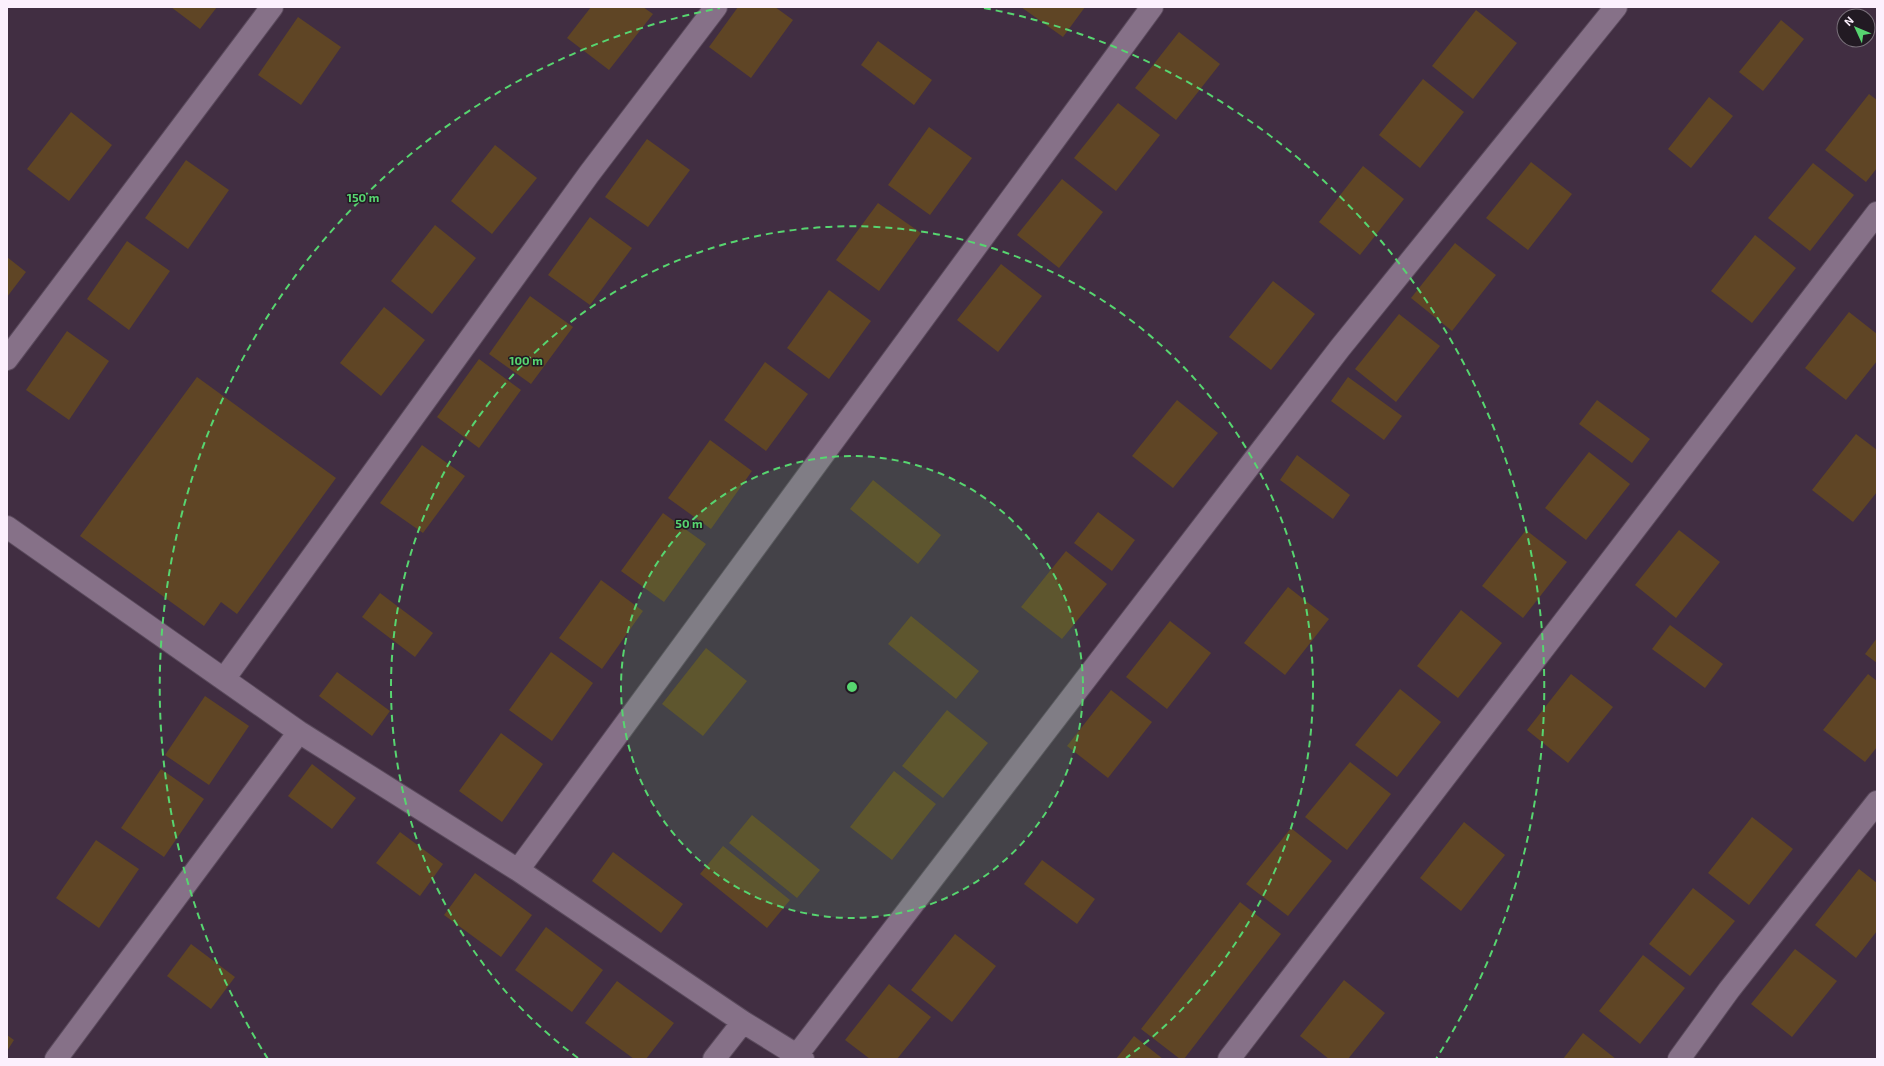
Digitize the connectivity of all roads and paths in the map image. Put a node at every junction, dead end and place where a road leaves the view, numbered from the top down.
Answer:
1 (272, 7) edge
2 (716, 7) edge
3 (1152, 7) edge
4 (1616, 7) edge
5 (1877, 213) edge
6 (7, 359) edge
7 (7, 526) edge
8 (224, 680) junction
9 (299, 732) junction
10 (1877, 802) edge
11 (518, 870) junction
12 (743, 1022) junction
13 (800, 1057) edge
14 (56, 1059) edge
15 (714, 1059) edge
16 (1229, 1059) edge
17 (1679, 1059) edge

1 - 6 street
2 - 8 street
3 - 11 street
4 - 13 street
5 - 16 street
7 - 8 street
8 - 9 street
9 - 11 street
9 - 14 street
10 - 17 street
11 - 12 street
12 - 13 street
12 - 15 street

